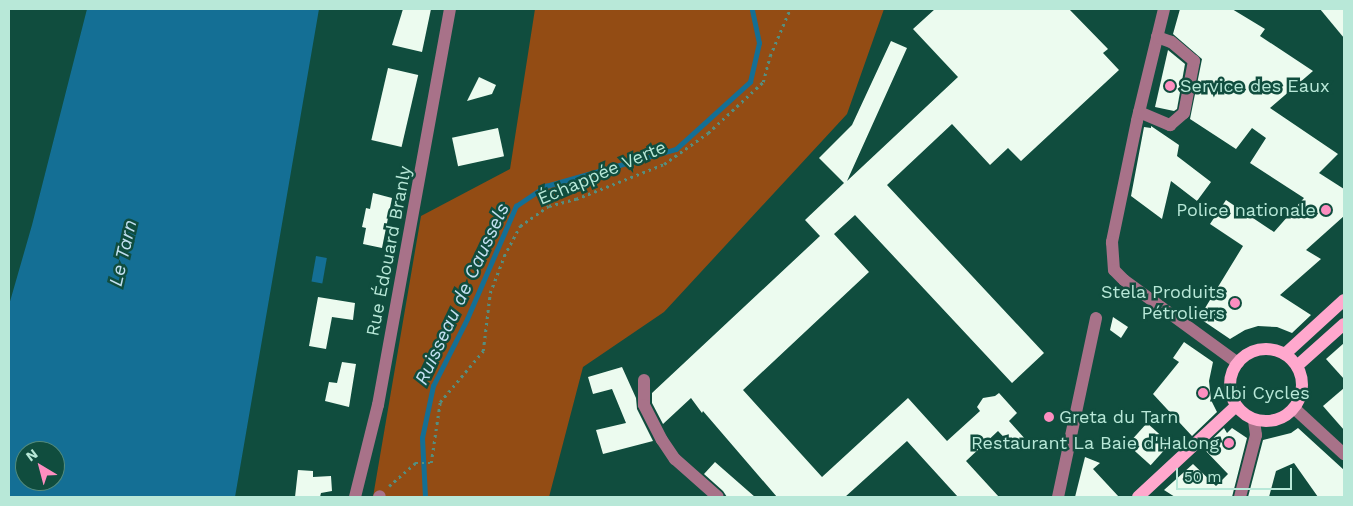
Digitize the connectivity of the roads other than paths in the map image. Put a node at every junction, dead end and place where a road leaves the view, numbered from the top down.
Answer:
1 (450, 9) edge
2 (1164, 9) edge
3 (1157, 37) junction
4 (1139, 112) junction
5 (1342, 305) edge
6 (1096, 318) dead end
7 (1344, 324) edge
8 (1285, 354) junction
9 (1238, 363) junction
10 (1298, 366) junction
11 (644, 380) dead end
12 (1236, 406) junction
13 (1294, 409) junction
14 (1254, 420) junction
15 (1344, 454) edge
16 (355, 497) edge
17 (718, 497) edge
18 (1058, 497) edge
19 (1138, 497) edge
20 (1240, 497) edge

1 - 16 street, Rue Édouard Branly
2 - 3 street
3 - 4 street
3 - 4 street
4 - 9 street
5 - 8 main road
6 - 18 street
7 - 10 main road
8 - 9 main road
8 - 10 main road
9 - 12 main road
10 - 13 main road
11 - 17 street
12 - 14 main road
12 - 19 main road
13 - 14 main road
13 - 15 street
14 - 20 street

